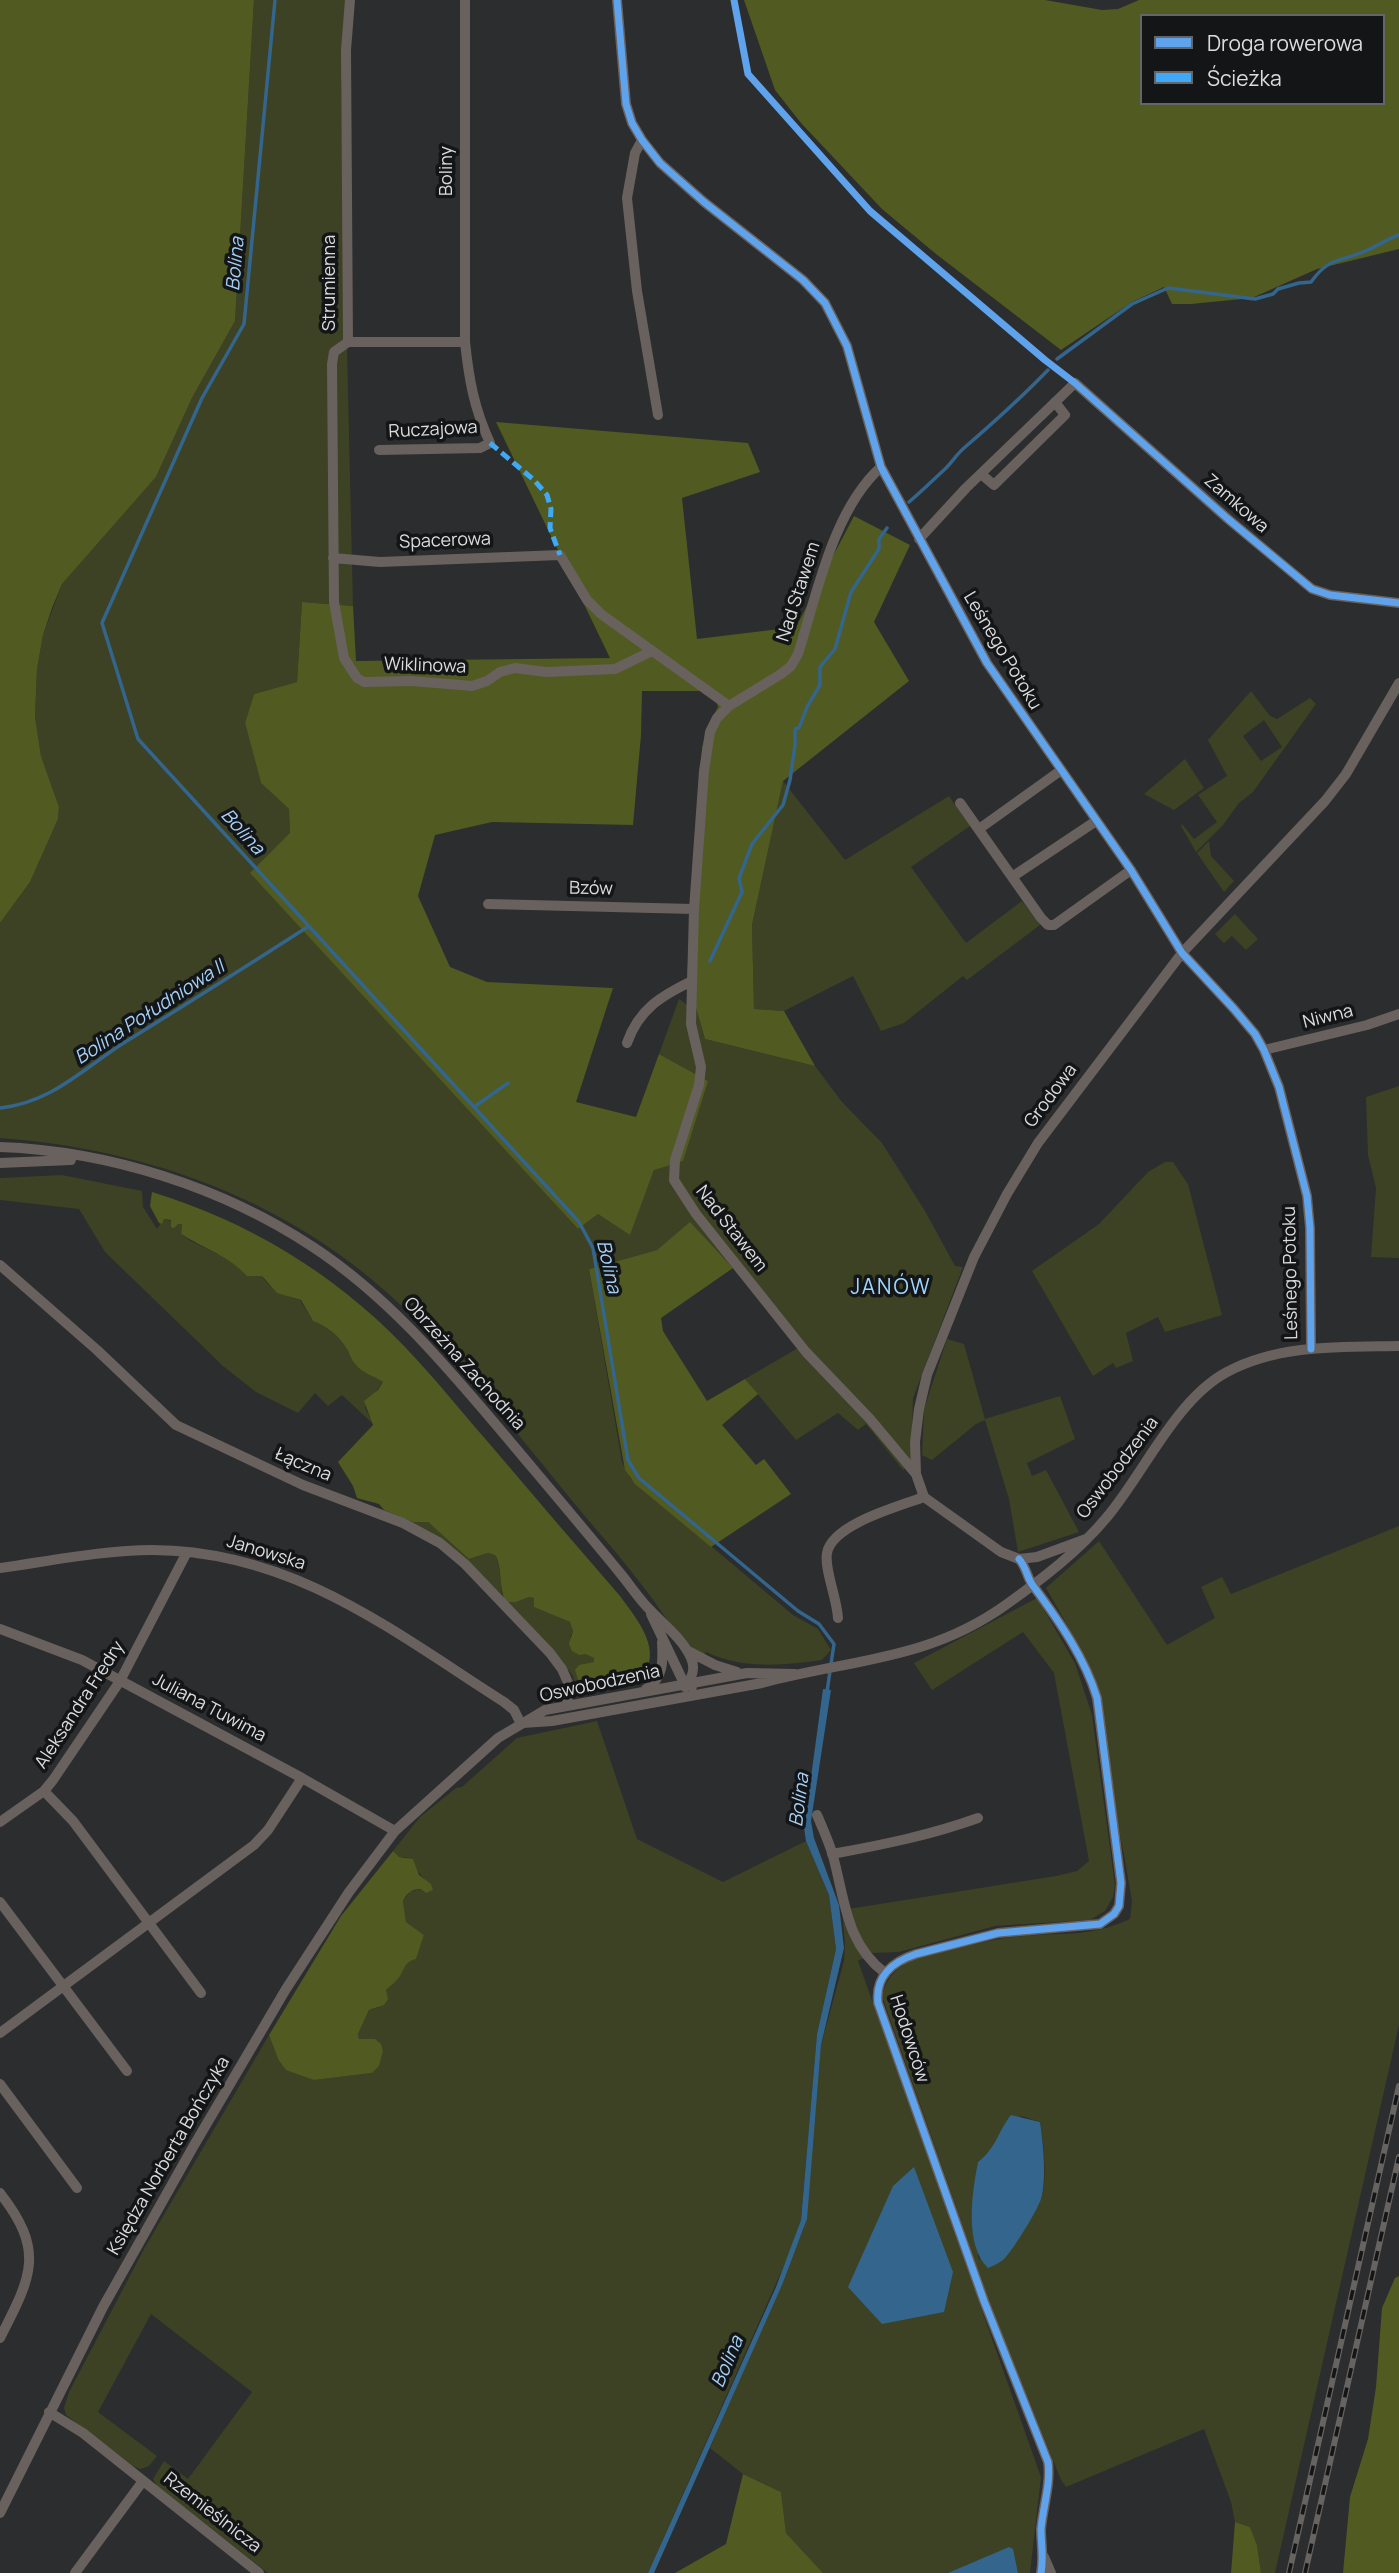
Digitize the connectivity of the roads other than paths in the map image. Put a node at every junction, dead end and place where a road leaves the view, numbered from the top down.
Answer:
1 (350, 0) edge
2 (465, 0) edge
3 (617, 0) edge
4 (642, 139) junction
5 (348, 342) junction
6 (465, 342) junction
7 (1055, 402) junction
8 (658, 415) dead end
9 (490, 443) joint
10 (379, 450) dead end
11 (881, 467) junction
12 (981, 474) junction
13 (919, 539) junction
14 (332, 558) junction
15 (1399, 603) edge
16 (652, 651) junction
17 (1399, 683) edge
18 (729, 706) junction
19 (1060, 771) junction
20 (960, 803) dead end
21 (1097, 821) junction
22 (979, 829) junction
23 (1131, 870) junction
24 (1012, 877) junction
25 (488, 904) dead end
26 (694, 909) junction
27 (1182, 953) junction
28 (692, 981) junction
29 (1399, 1014) edge
30 (627, 1043) dead end
31 (1265, 1050) junction
32 (0, 1147) edge
33 (91, 1159) junction
34 (0, 1163) edge
35 (0, 1265) edge
36 (1399, 1346) edge
37 (1311, 1349) junction
38 (916, 1474) junction
39 (924, 1497) junction
40 (1086, 1539) junction
41 (187, 1552) junction
42 (1037, 1557) junction
43 (1022, 1562) junction
44 (0, 1568) edge
45 (1047, 1574) junction
46 (1032, 1586) junction
47 (648, 1607) junction
48 (838, 1618) dead end
49 (0, 1629) edge
50 (662, 1638) junction
51 (686, 1649) junction
52 (747, 1673) junction
53 (795, 1674) junction
54 (120, 1681) junction
55 (688, 1684) junction
56 (640, 1692) junction
57 (707, 1693) junction
58 (665, 1700) junction
59 (567, 1705) junction
60 (521, 1724) junction
61 (302, 1778) junction
62 (44, 1791) junction
63 (817, 1815) dead end
64 (978, 1818) dead end
65 (0, 1822) edge
66 (395, 1831) junction
67 (832, 1854) junction
68 (0, 1902) edge
69 (150, 1923) junction
70 (885, 1973) junction
71 (62, 1986) junction
72 (201, 1993) dead end
73 (0, 2034) edge
74 (127, 2071) dead end
75 (0, 2084) edge
76 (77, 2188) dead end
77 (0, 2193) edge
78 (0, 2338) edge
79 (49, 2412) junction
80 (143, 2481) junction
81 (0, 2512) edge
82 (1044, 2557) junction
83 (75, 2573) edge
84 (259, 2573) edge
85 (1041, 2573) edge
86 (1051, 2573) edge

1 - 5 street, Strumienna
2 - 6 street, Boliny
3 - 4 street, Leśnego Potoku
4 - 8 street
4 - 11 street, Leśnego Potoku
5 - 6 street
5 - 14 street, Strumienna
6 - 9 street, Boliny
7 - 12 street, Zamkowa
7 - 12 street
7 - 15 street, Zamkowa
9 - 10 street, Ruczajowa
11 - 13 street, Leśnego Potoku
11 - 18 street, Nad Stawem
12 - 13 street, Zamkowa
13 - 19 street, Leśnego Potoku
14 - 16 street, Spacerowa
14 - 16 street, Wiklinowa
16 - 18 street
17 - 27 street, Grodowa
18 - 26 street, Nad Stawem
19 - 21 street, Leśnego Potoku
19 - 22 street
20 - 22 street
21 - 23 street, Leśnego Potoku
21 - 24 street
22 - 24 street
23 - 24 street
23 - 27 street, Leśnego Potoku
25 - 26 street, Bzów
26 - 28 street, Nad Stawem
27 - 31 street, Leśnego Potoku
27 - 38 street, Grodowa
28 - 30 street
28 - 38 street, Nad Stawem
29 - 31 street, Niwna
31 - 37 street, Leśnego Potoku
32 - 33 street, Obrzeżna Zachodnia
33 - 34 street, Obrzeżna Zachodnia
33 - 47 street, Obrzeżna Zachodnia
35 - 59 street, Łączna
36 - 37 street, Oswobodzenia
37 - 40 street, Oswobodzenia
38 - 39 street, Grodowa
39 - 43 street
39 - 48 street
40 - 42 street
40 - 45 street, Oswobodzenia
41 - 44 street, Janowska
41 - 54 street, Aleksandra Fredry
41 - 60 street, Janowska
42 - 43 street
42 - 45 street
43 - 45 street
43 - 46 street
45 - 46 street, Oswobodzenia
46 - 53 street, Oswobodzenia
46 - 70 street, Hodowców
47 - 50 street, Obrzeżna Zachodnia
47 - 51 street, Obrzeżna Zachodnia
49 - 54 street, Juliana Tuwima
50 - 55 street, Obrzeżna Zachodnia
50 - 56 street, Obrzeżna Zachodnia
51 - 52 street, Oswobodzenia
51 - 55 street, Oswobodzenia
52 - 53 street, Oswobodzenia
52 - 55 street, Oswobodzenia
53 - 57 street, Oswobodzenia
54 - 61 street, Juliana Tuwima
54 - 62 street, Aleksandra Fredry
55 - 56 street, Oswobodzenia
55 - 57 street
55 - 58 street, Oswobodzenia
56 - 59 street, Oswobodzenia
57 - 58 street, Oswobodzenia
58 - 60 street, Oswobodzenia
59 - 60 street, Oswobodzenia
60 - 66 street, Oswobodzenia
61 - 66 street, Juliana Tuwima
61 - 69 street
62 - 65 street, Aleksandra Fredry
62 - 69 street
63 - 67 street
64 - 67 street
66 - 79 street, Księdza Norberta Bończyka
67 - 70 street
68 - 71 street
69 - 71 street
69 - 72 street
70 - 82 street, Hodowców
71 - 73 street
71 - 74 street
75 - 76 street
77 - 78 street
79 - 80 street, Rzemieślnicza
79 - 81 street, Księdza Norberta Bończyka
80 - 83 street, Rzemieślnicza
80 - 84 street, Rzemieślnicza
82 - 85 street, Hodowców
82 - 86 street, Hodowców

